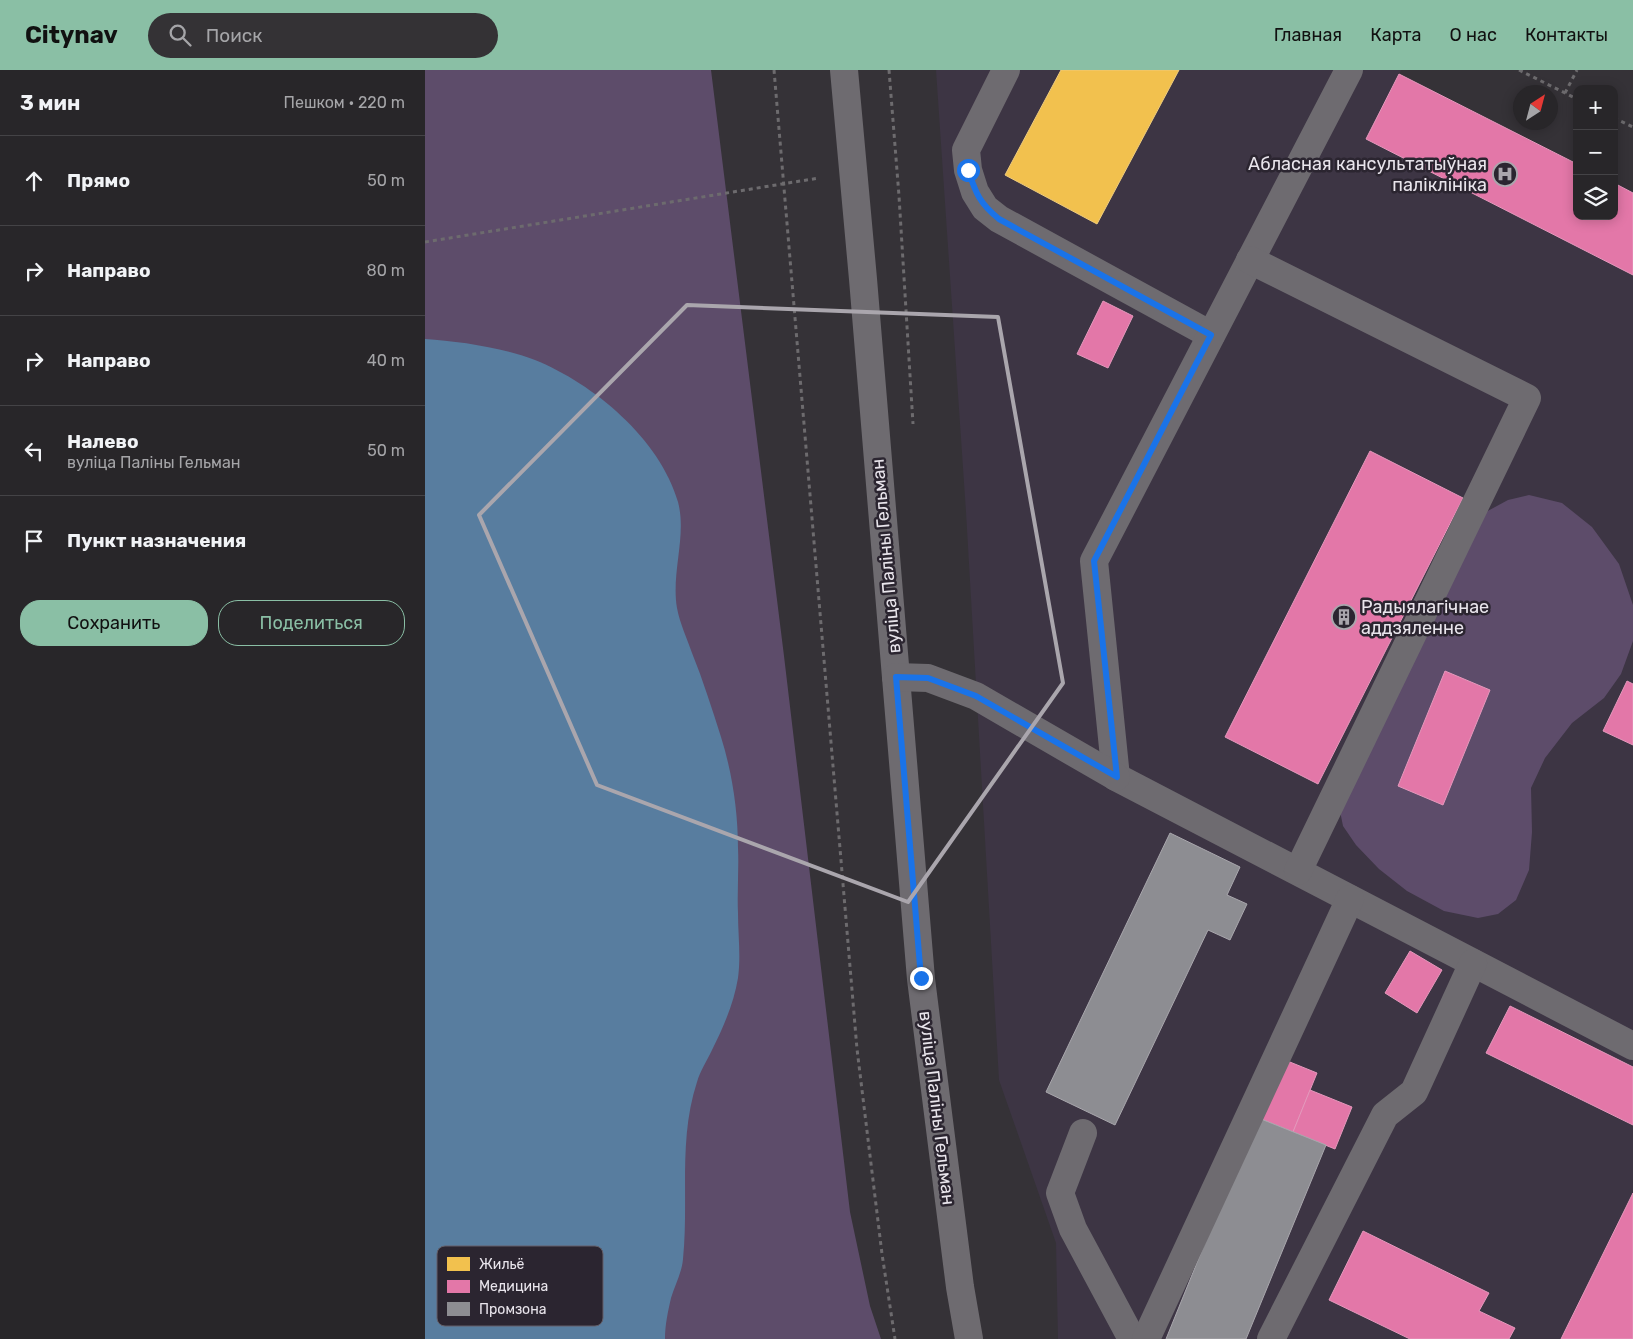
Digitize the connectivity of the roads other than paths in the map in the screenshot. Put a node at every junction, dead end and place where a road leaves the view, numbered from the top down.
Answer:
1 (844, 70) edge
2 (1006, 70) edge
3 (1349, 70) edge
4 (1250, 260) junction
5 (1211, 335) junction
6 (896, 677) junction
7 (1117, 777) junction
8 (1298, 871) junction
9 (1350, 898) junction
10 (1473, 963) junction
11 (1633, 1046) edge
12 (1083, 1133) dead end
13 (969, 1339) edge
14 (1132, 1339) edge
15 (1146, 1339) edge
16 (1271, 1339) edge

1 - 6 street, вуліца Паліны Гельман
2 - 5 street
3 - 4 street
4 - 5 street
4 - 8 street
5 - 7 street
6 - 7 street
6 - 13 street, вуліца Паліны Гельман
7 - 8 street
8 - 9 street
9 - 10 street
9 - 15 street
10 - 11 street
10 - 16 street
12 - 14 street

